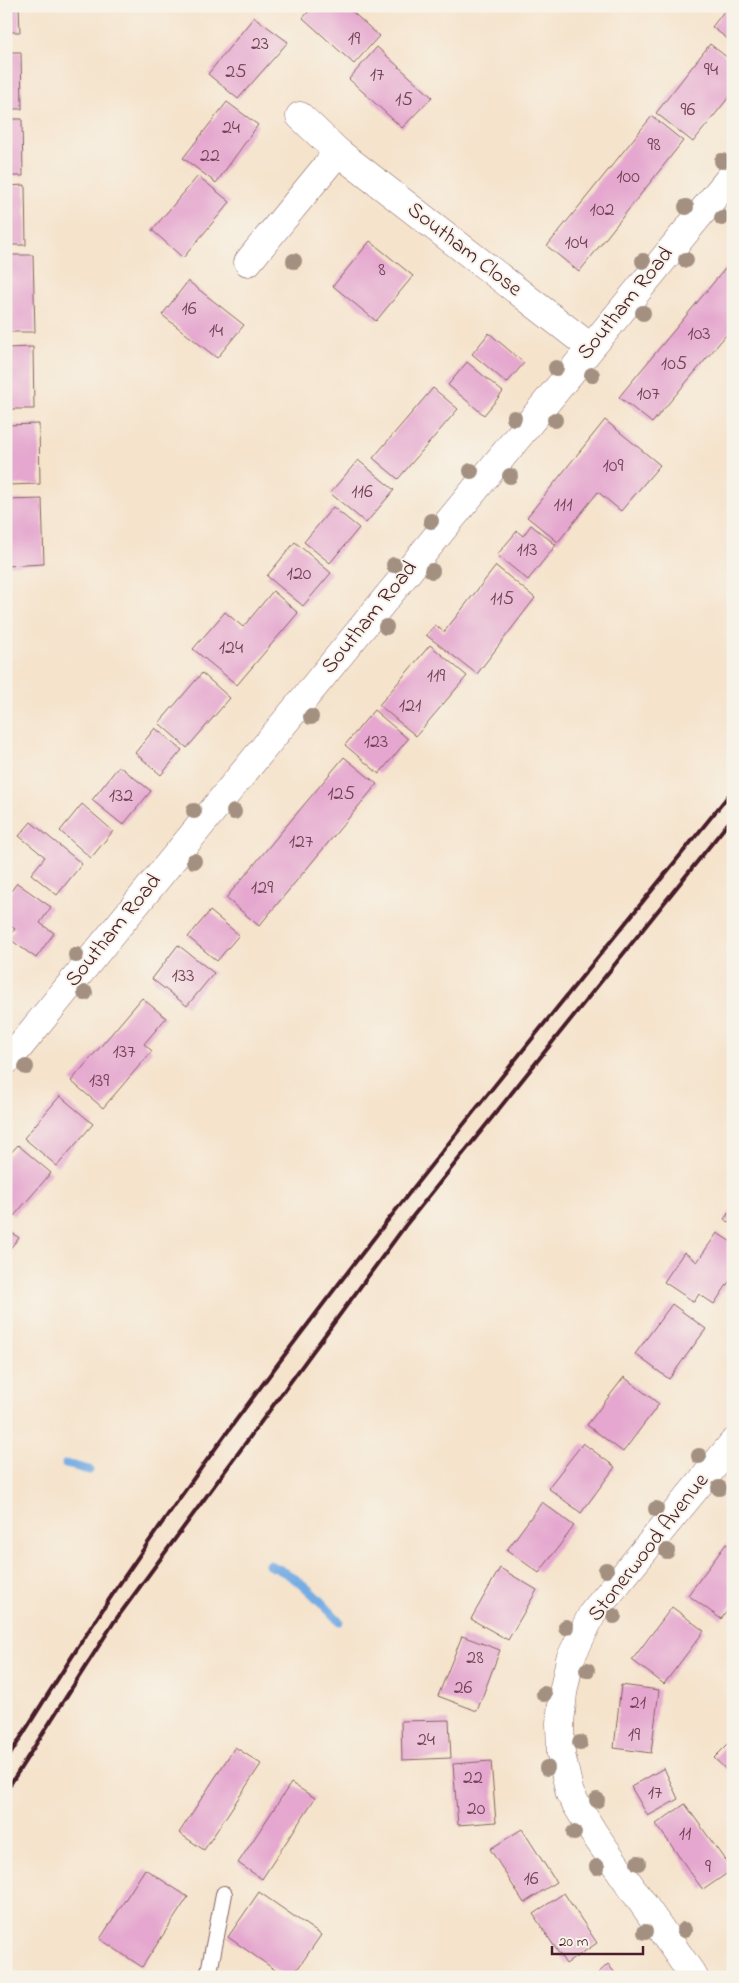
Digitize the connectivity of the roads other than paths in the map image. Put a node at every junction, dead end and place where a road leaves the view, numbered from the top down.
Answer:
1 (300, 116) dead end
2 (338, 152) junction
3 (733, 174) edge
4 (248, 262) dead end
5 (590, 348) junction
6 (6, 1061) edge
7 (733, 1443) edge
8 (224, 1894) dead end
9 (208, 1977) edge
10 (694, 1977) edge

1 - 2 street, Southam Close
2 - 4 street
2 - 5 street, Southam Close
3 - 5 street, Southam Road
5 - 6 street, Southam Road
7 - 10 street, Stonerwood Avenue
8 - 9 lane

